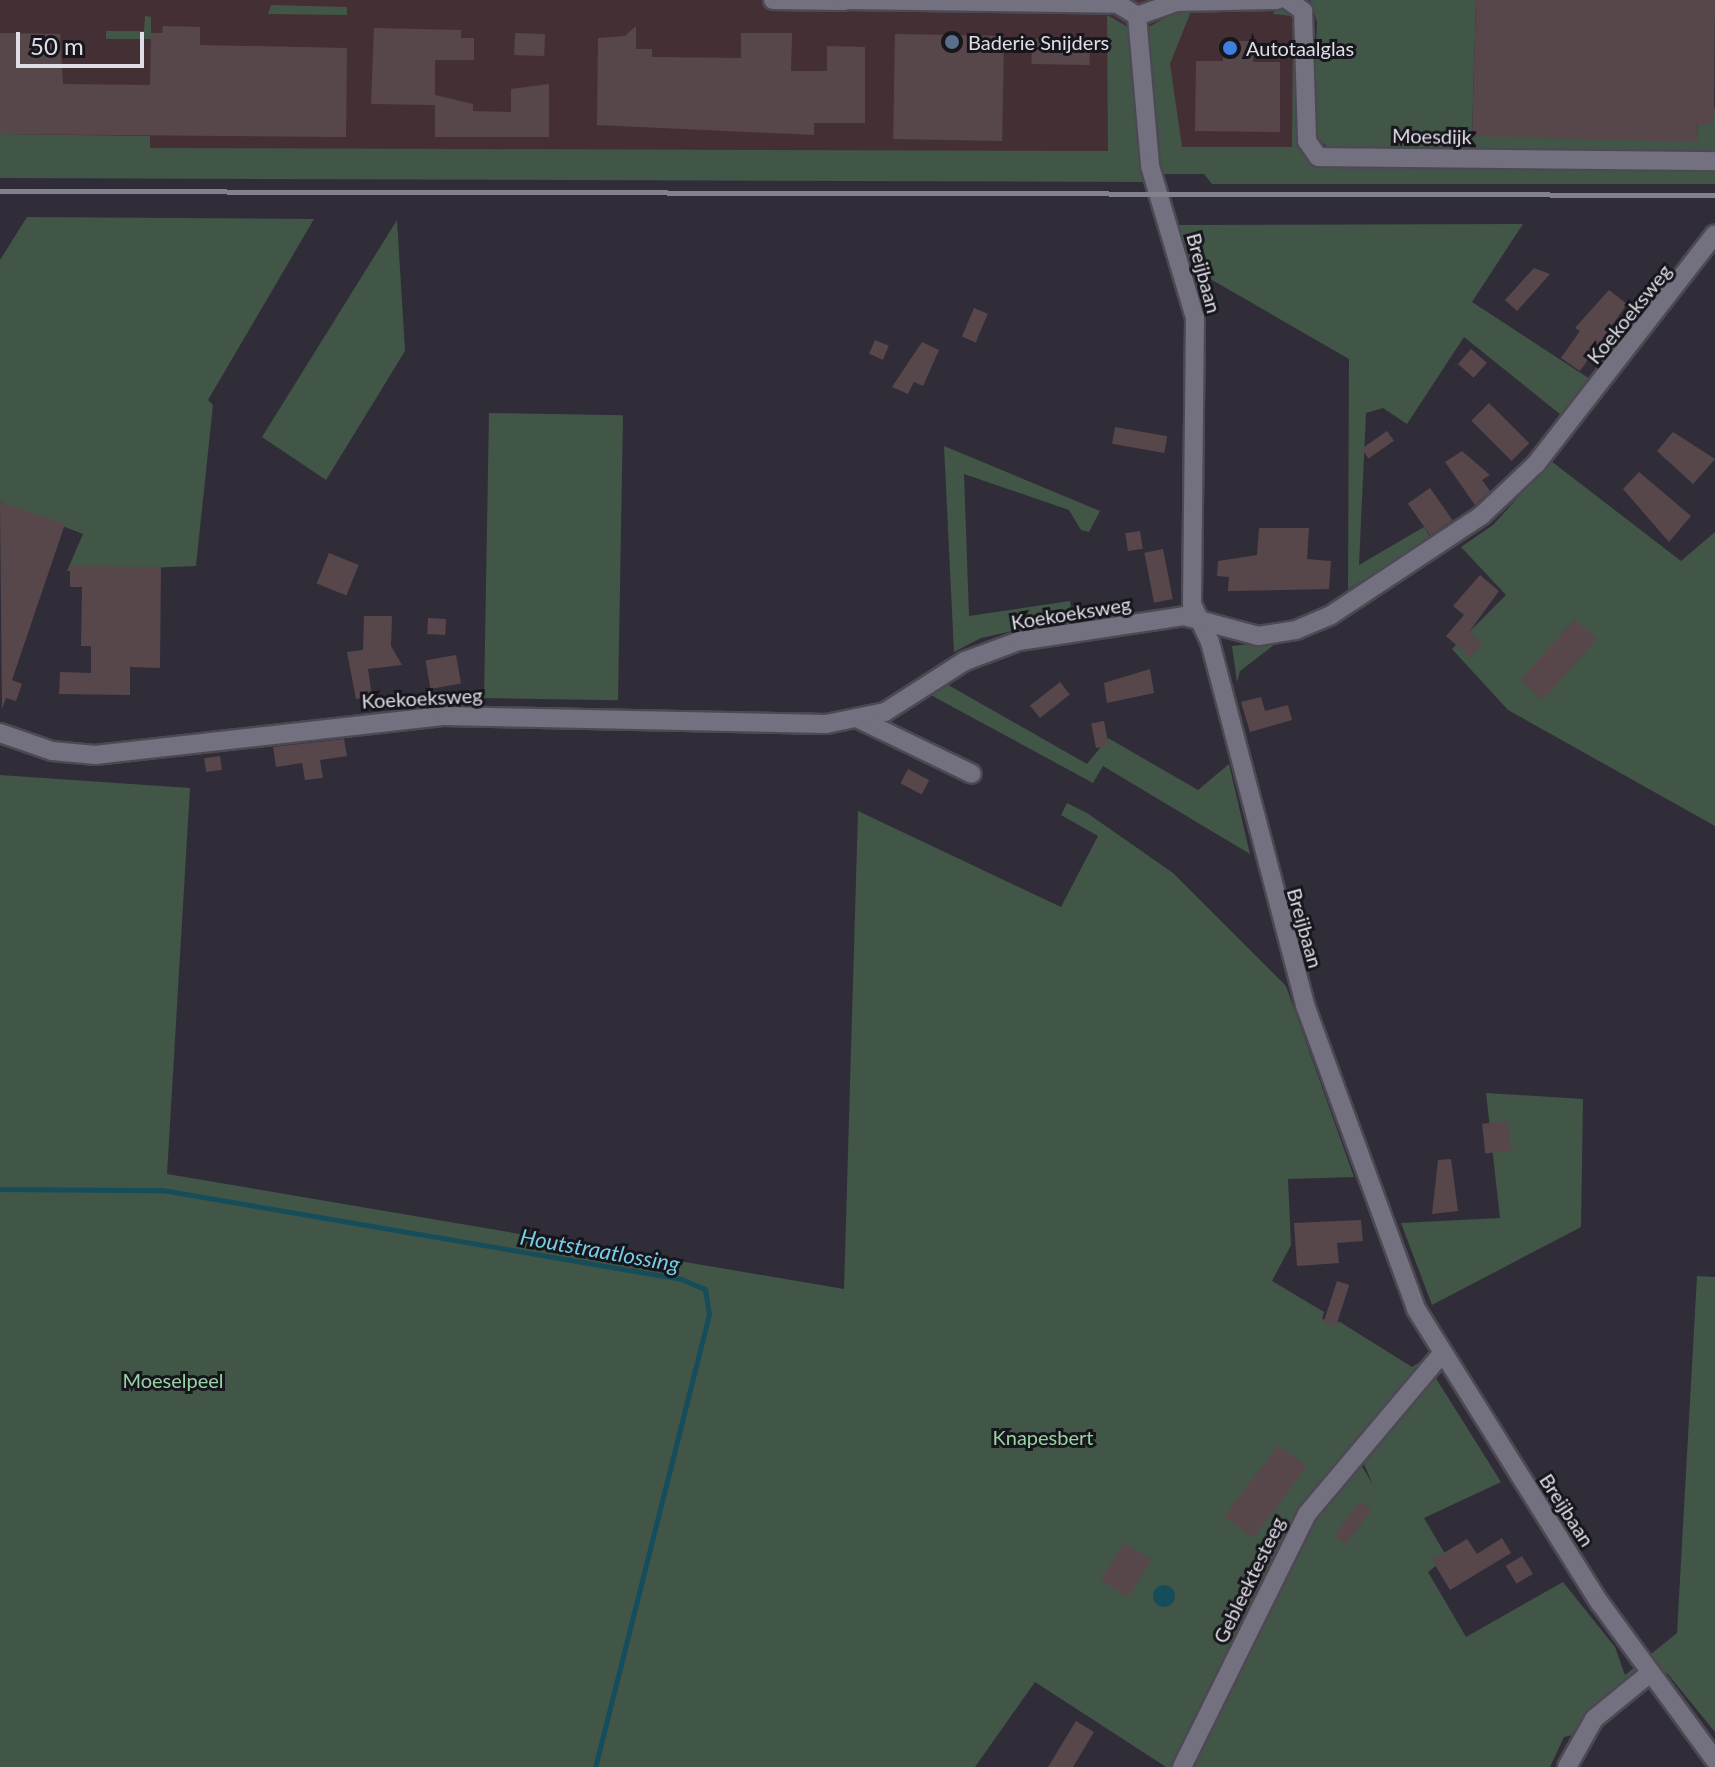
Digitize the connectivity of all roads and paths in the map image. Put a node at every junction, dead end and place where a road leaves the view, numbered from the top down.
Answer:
1 (773, 0) edge
2 (844, 0) edge
3 (1277, 0) edge
4 (1288, 0) edge
5 (1137, 16) junction
6 (1715, 161) edge
7 (1715, 234) edge
8 (1199, 622) junction
9 (861, 720) junction
10 (0, 733) edge
11 (972, 774) dead end
12 (1441, 1355) junction
13 (1649, 1674) junction
14 (1715, 1760) edge
15 (1182, 1767) edge
16 (1567, 1767) edge

1 - 2 street
2 - 5 street
3 - 5 street
4 - 6 street, Moesdijk
5 - 8 street, Breijbaan
7 - 8 street, Koekoeksweg
8 - 9 street, Koekoeksweg
8 - 12 street, Breijbaan
9 - 10 street, Koekoeksweg
9 - 11 street
12 - 13 street, Breijbaan
12 - 15 street, Gebleektesteeg
13 - 14 street, Breijbaan
13 - 16 street

